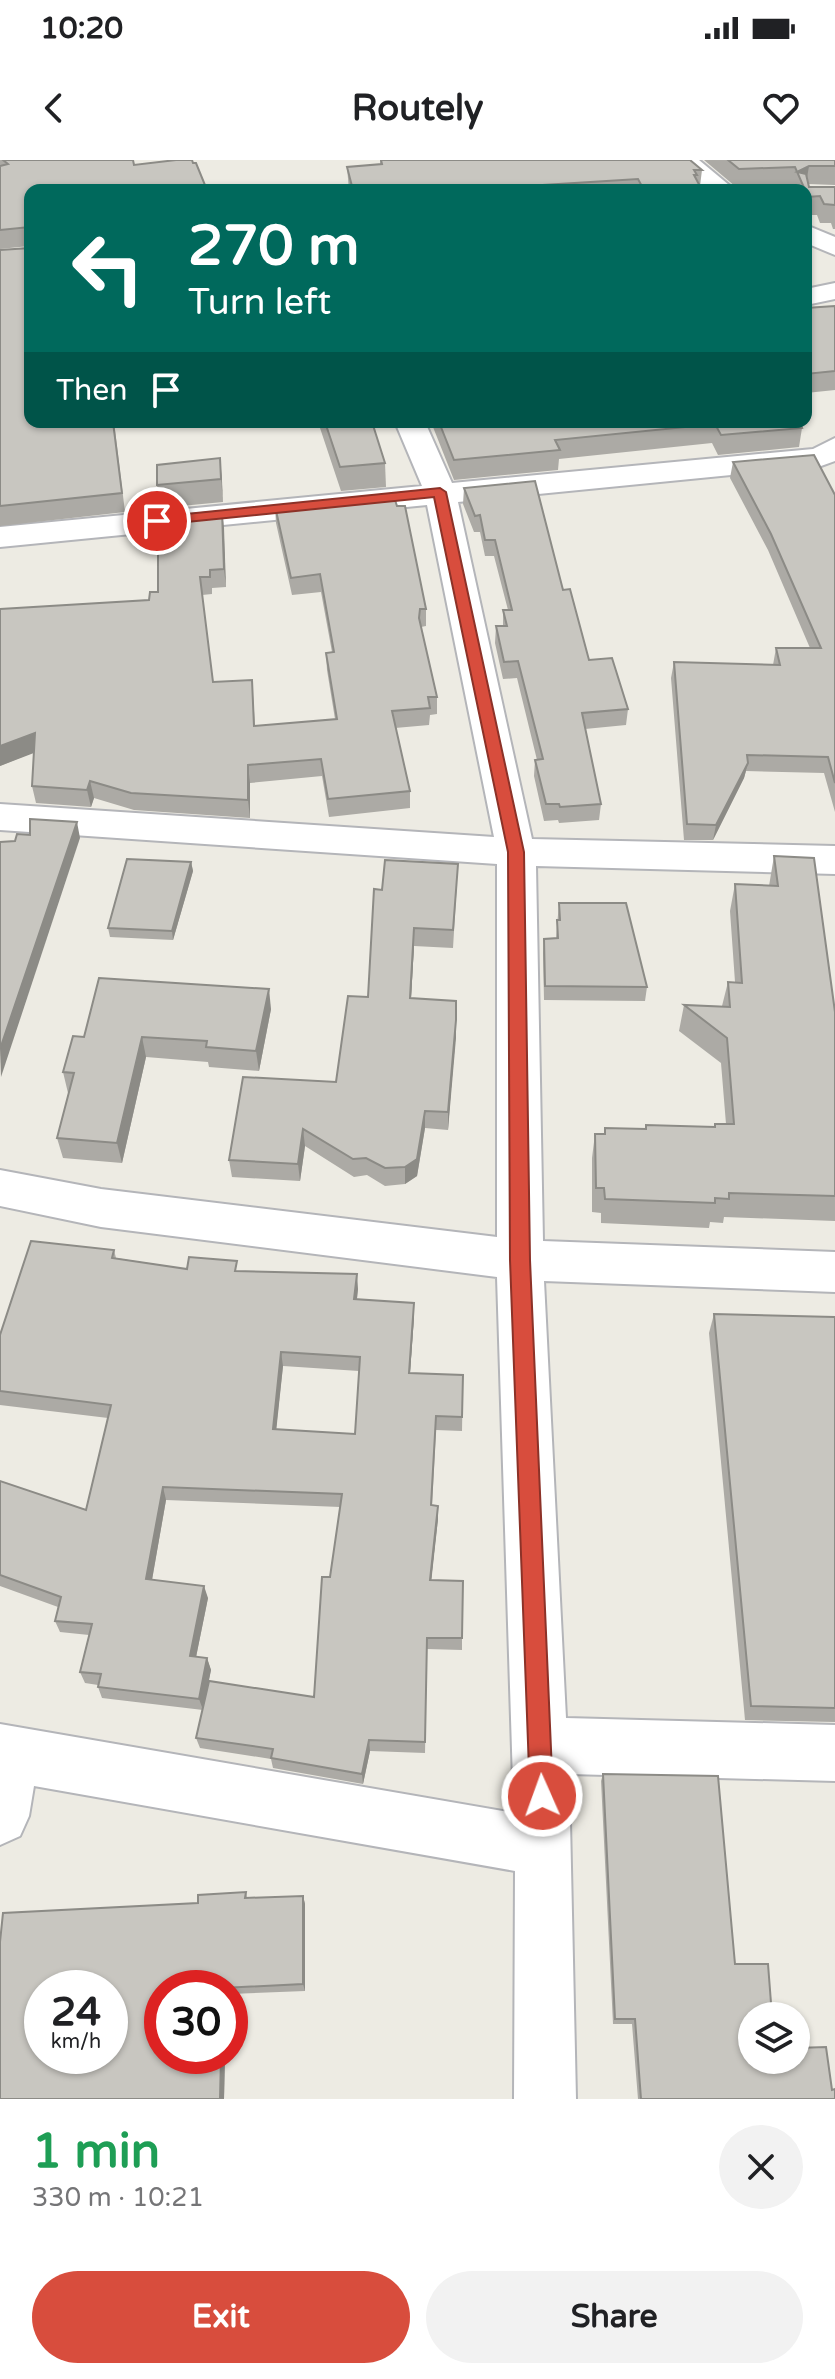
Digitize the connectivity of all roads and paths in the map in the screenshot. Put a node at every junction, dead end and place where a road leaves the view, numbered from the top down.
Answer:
1 (683, 160) edge
2 (714, 184) edge
3 (812, 236) edge
4 (835, 247) edge
5 (835, 291) edge
6 (812, 296) edge
7 (413, 428) edge
8 (830, 456) edge
9 (440, 492) junction
10 (0, 537) edge
11 (0, 817) edge
12 (516, 852) junction
13 (835, 860) edge
14 (0, 1188) edge
15 (520, 1260) junction
16 (835, 1272) edge
17 (539, 1745) junction
18 (5, 1753) edge
19 (835, 1753) edge
20 (0, 1816) edge
21 (544, 1847) junction
22 (545, 2099) edge

1 - 2 street
3 - 4 street
5 - 6 street
7 - 9 street
8 - 9 street
9 - 10 street
9 - 12 street
11 - 12 street
12 - 13 street
12 - 15 street
14 - 15 street
15 - 16 street
15 - 17 street
17 - 19 street
17 - 21 street
18 - 20 street
18 - 21 street
21 - 22 street

